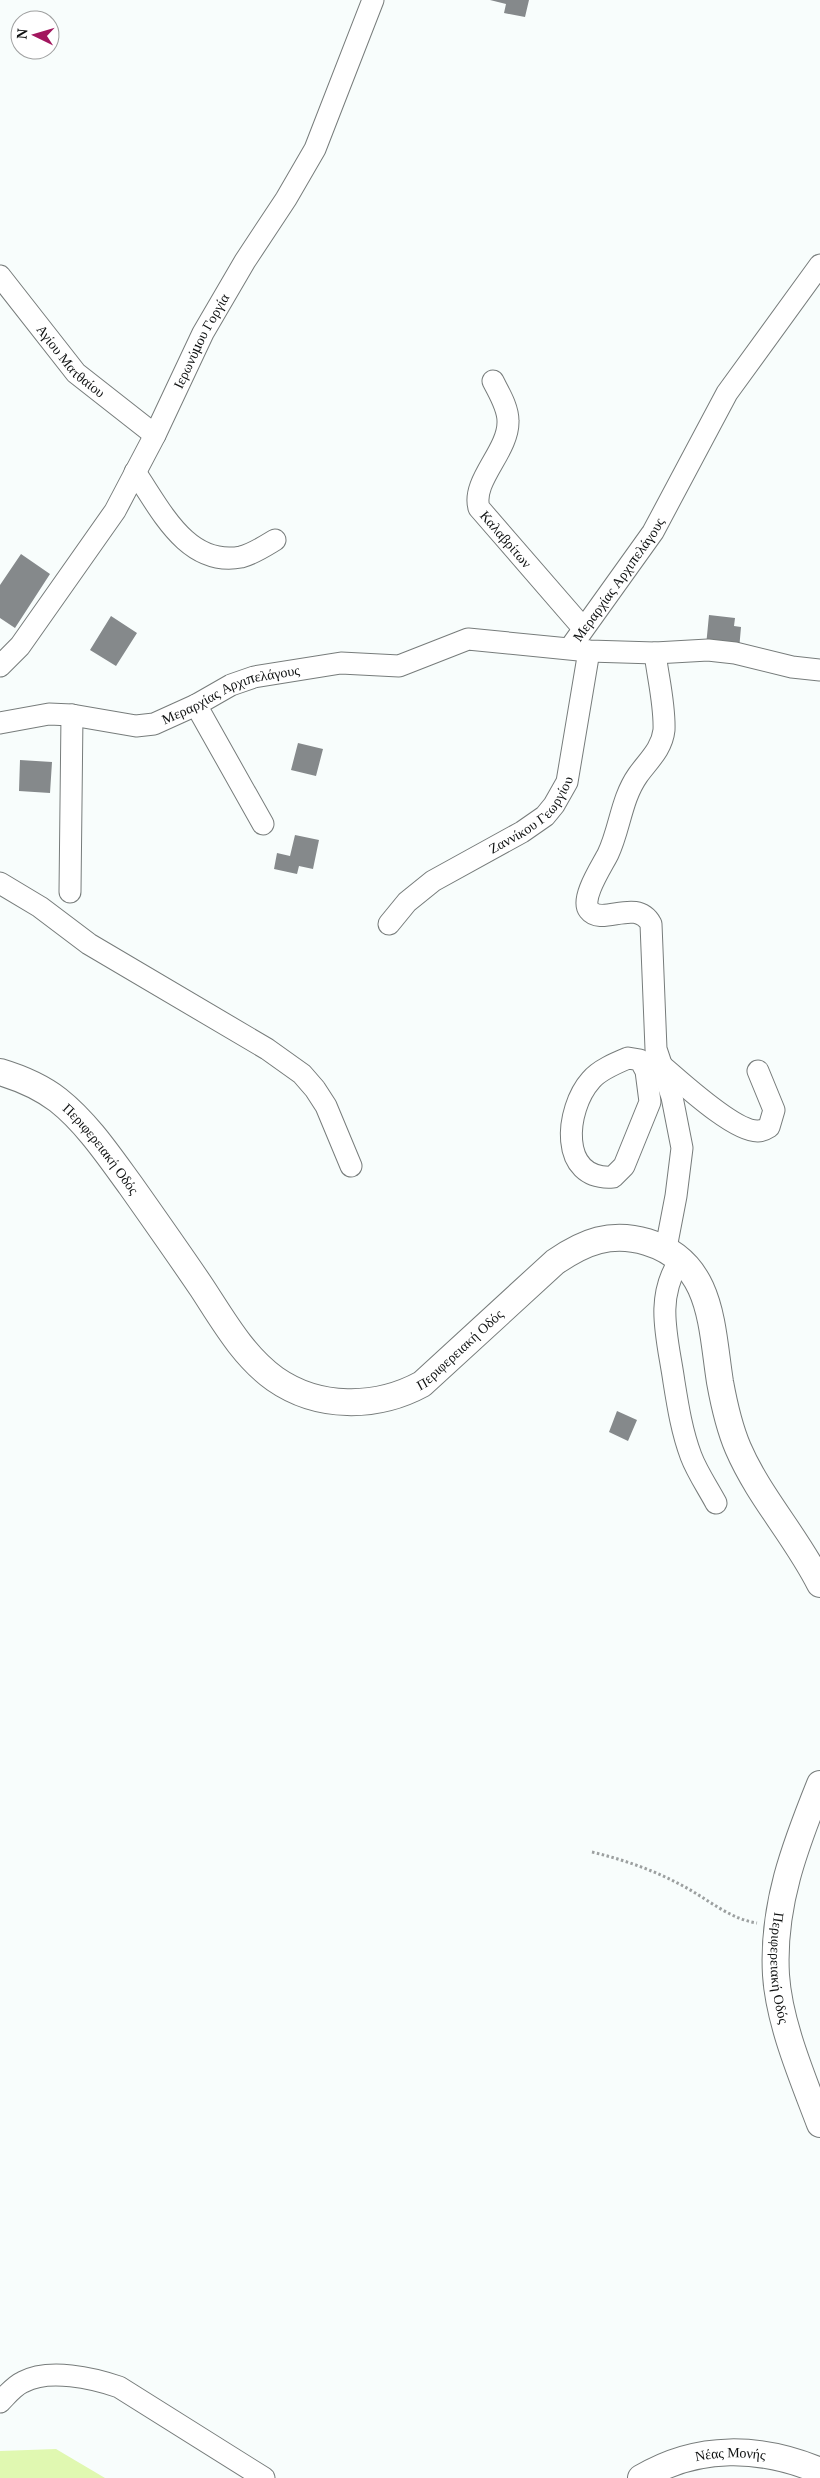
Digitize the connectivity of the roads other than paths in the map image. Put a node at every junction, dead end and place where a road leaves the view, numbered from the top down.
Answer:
1 (373, 0) edge
2 (820, 265) edge
3 (0, 276) edge
4 (493, 381) dead end
5 (155, 435) junction
6 (135, 472) junction
7 (275, 540) dead end
8 (583, 628) junction
9 (580, 650) junction
10 (655, 654) junction
11 (0, 666) edge
12 (820, 670) edge
13 (196, 705) junction
14 (72, 715) junction
15 (0, 724) edge
16 (264, 824) dead end
17 (0, 883) edge
18 (70, 892) dead end
19 (389, 924) dead end
20 (661, 1065) junction
21 (758, 1071) dead end
22 (0, 1072) edge
23 (672, 1097) junction
24 (650, 1102) junction
25 (351, 1166) dead end
26 (673, 1254) junction
27 (716, 1503) dead end
28 (820, 1584) edge
29 (820, 1784) edge
30 (820, 2124) edge
31 (0, 2402) edge
32 (820, 2471) edge
33 (264, 2478) edge
34 (641, 2478) edge

1 - 5 street, Ιερωνύμου Γοργία
2 - 8 street, Μεραρχίας Αρχιπελάγους
3 - 5 street, Αγίου Ματθαίου
4 - 8 street, Καλαβρίτων
5 - 6 street, Ιερωνύμου Γοργία
6 - 7 street
6 - 11 street, Ιερωνύμου Γοργία
8 - 9 street, Μεραρχίας Αρχιπελάγους
9 - 10 street
9 - 13 street, Μεραρχίας Αρχιπελάγους
9 - 19 street, Ζαννίκου Γεωργίου
10 - 12 street
10 - 20 street
13 - 14 street, Μεραρχίας Αρχιπελάγους
13 - 16 street
14 - 15 street, Μεραρχίας Αρχιπελάγους
14 - 18 street
17 - 25 street
20 - 21 street
20 - 23 street
22 - 26 main road, Περιφερειακή Οδός
23 - 24 street
23 - 26 street
24 - 24 street
26 - 27 street
26 - 28 main road
29 - 30 main road, Περιφερειακή Οδός
31 - 33 street
32 - 34 main road, Νέας Μονής

